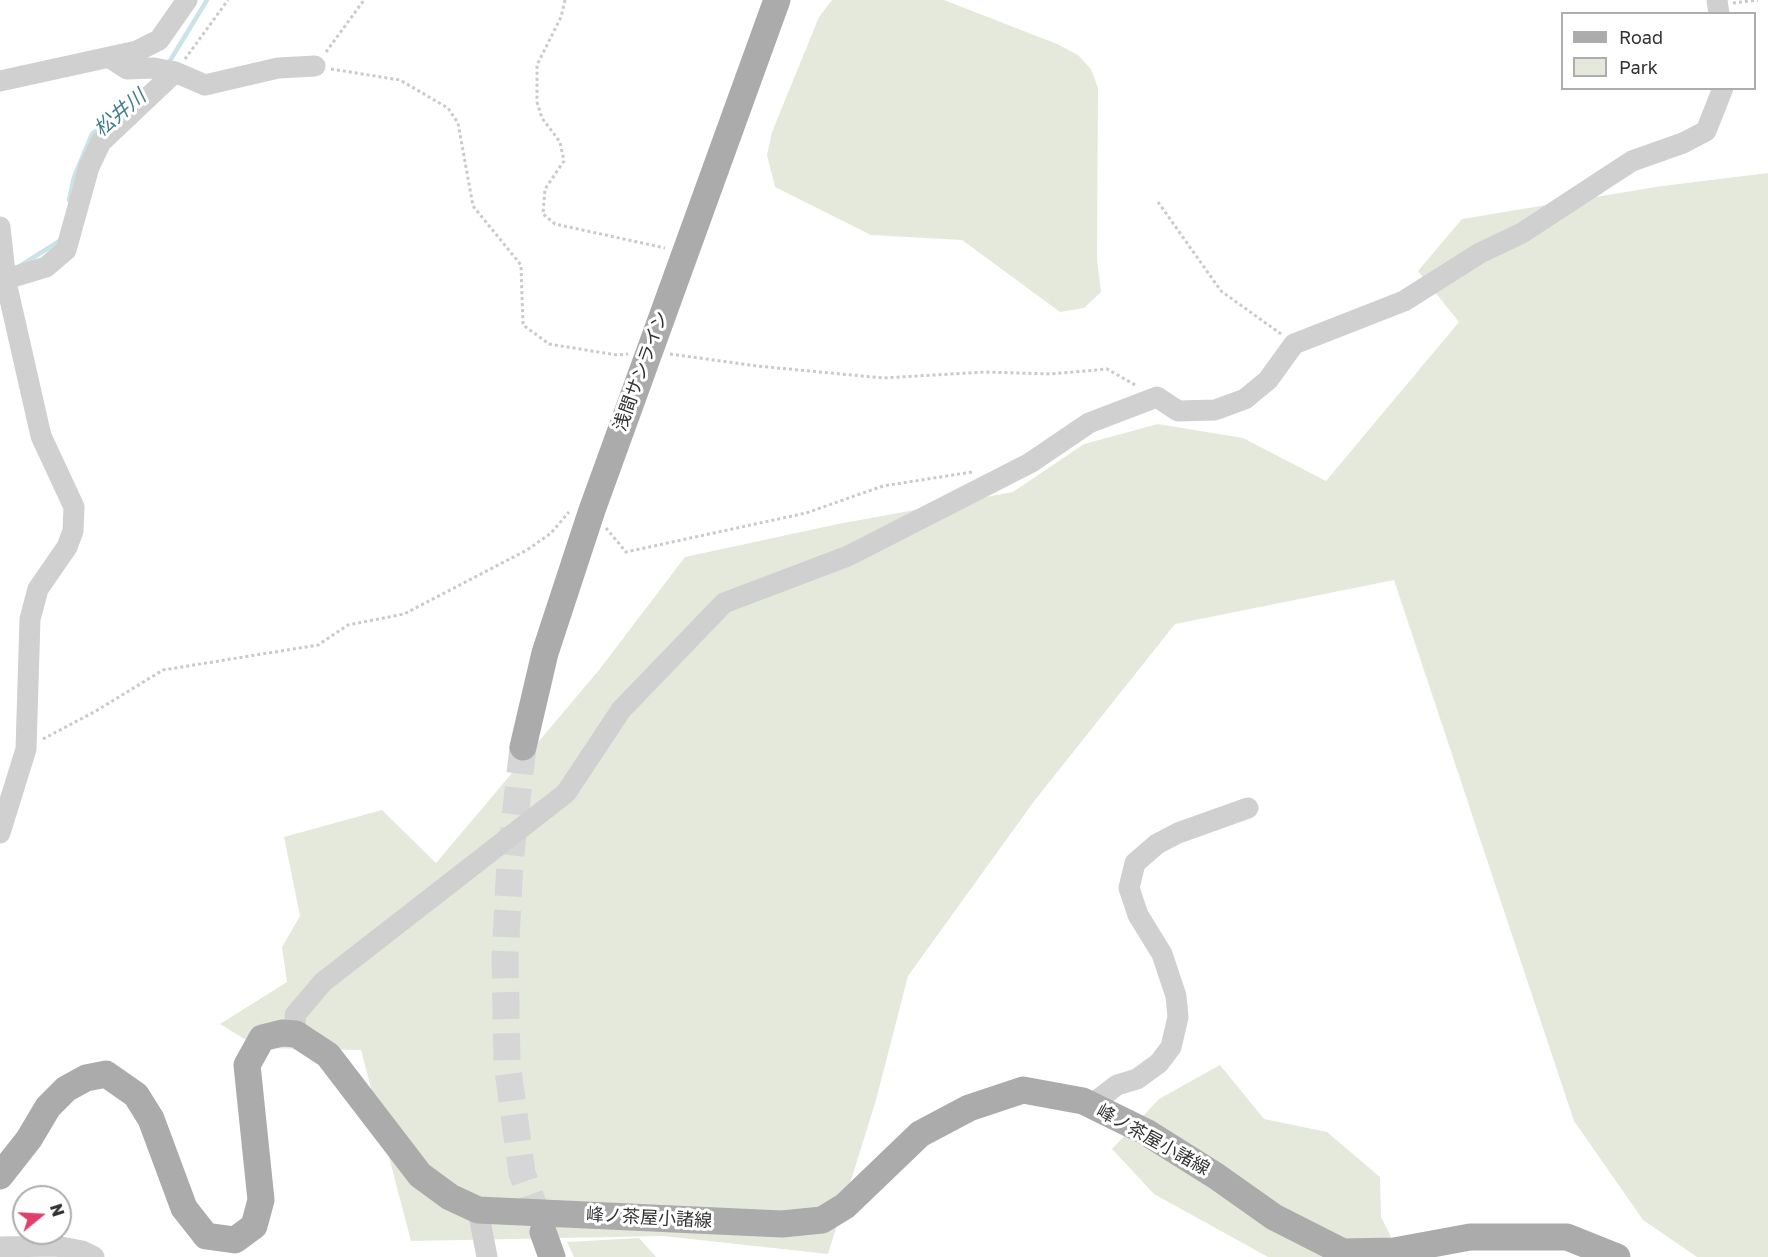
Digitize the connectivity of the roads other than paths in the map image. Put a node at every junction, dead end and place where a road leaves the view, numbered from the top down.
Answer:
1 (187, 0) edge
2 (777, 0) edge
3 (110, 58) junction
4 (315, 66) road end
5 (175, 72) junction
6 (0, 81) edge
7 (1722, 90) edge
8 (0, 227) edge
9 (3, 282) edge
10 (523, 747) tunnel mouth
11 (1248, 808) dead end
12 (0, 833) edge
13 (296, 1034) junction
14 (1092, 1105) junction
15 (0, 1176) edge
16 (478, 1210) junction
17 (543, 1232) tunnel mouth
18 (0, 1247) edge
19 (94, 1257) edge
20 (487, 1257) edge
21 (552, 1257) edge
22 (1617, 1257) edge

1 - 3 street
2 - 10 main road, 浅間サンライン
3 - 5 street
3 - 6 street
4 - 5 street
5 - 9 street
7 - 13 street
8 - 9 street
9 - 12 street
11 - 14 street
13 - 15 main road
13 - 16 main road, 峰ノ茶屋小諸線
14 - 16 main road, 峰ノ茶屋小諸線
14 - 22 main road, 峰ノ茶屋小諸線
16 - 20 street
17 - 21 main road
18 - 19 street

